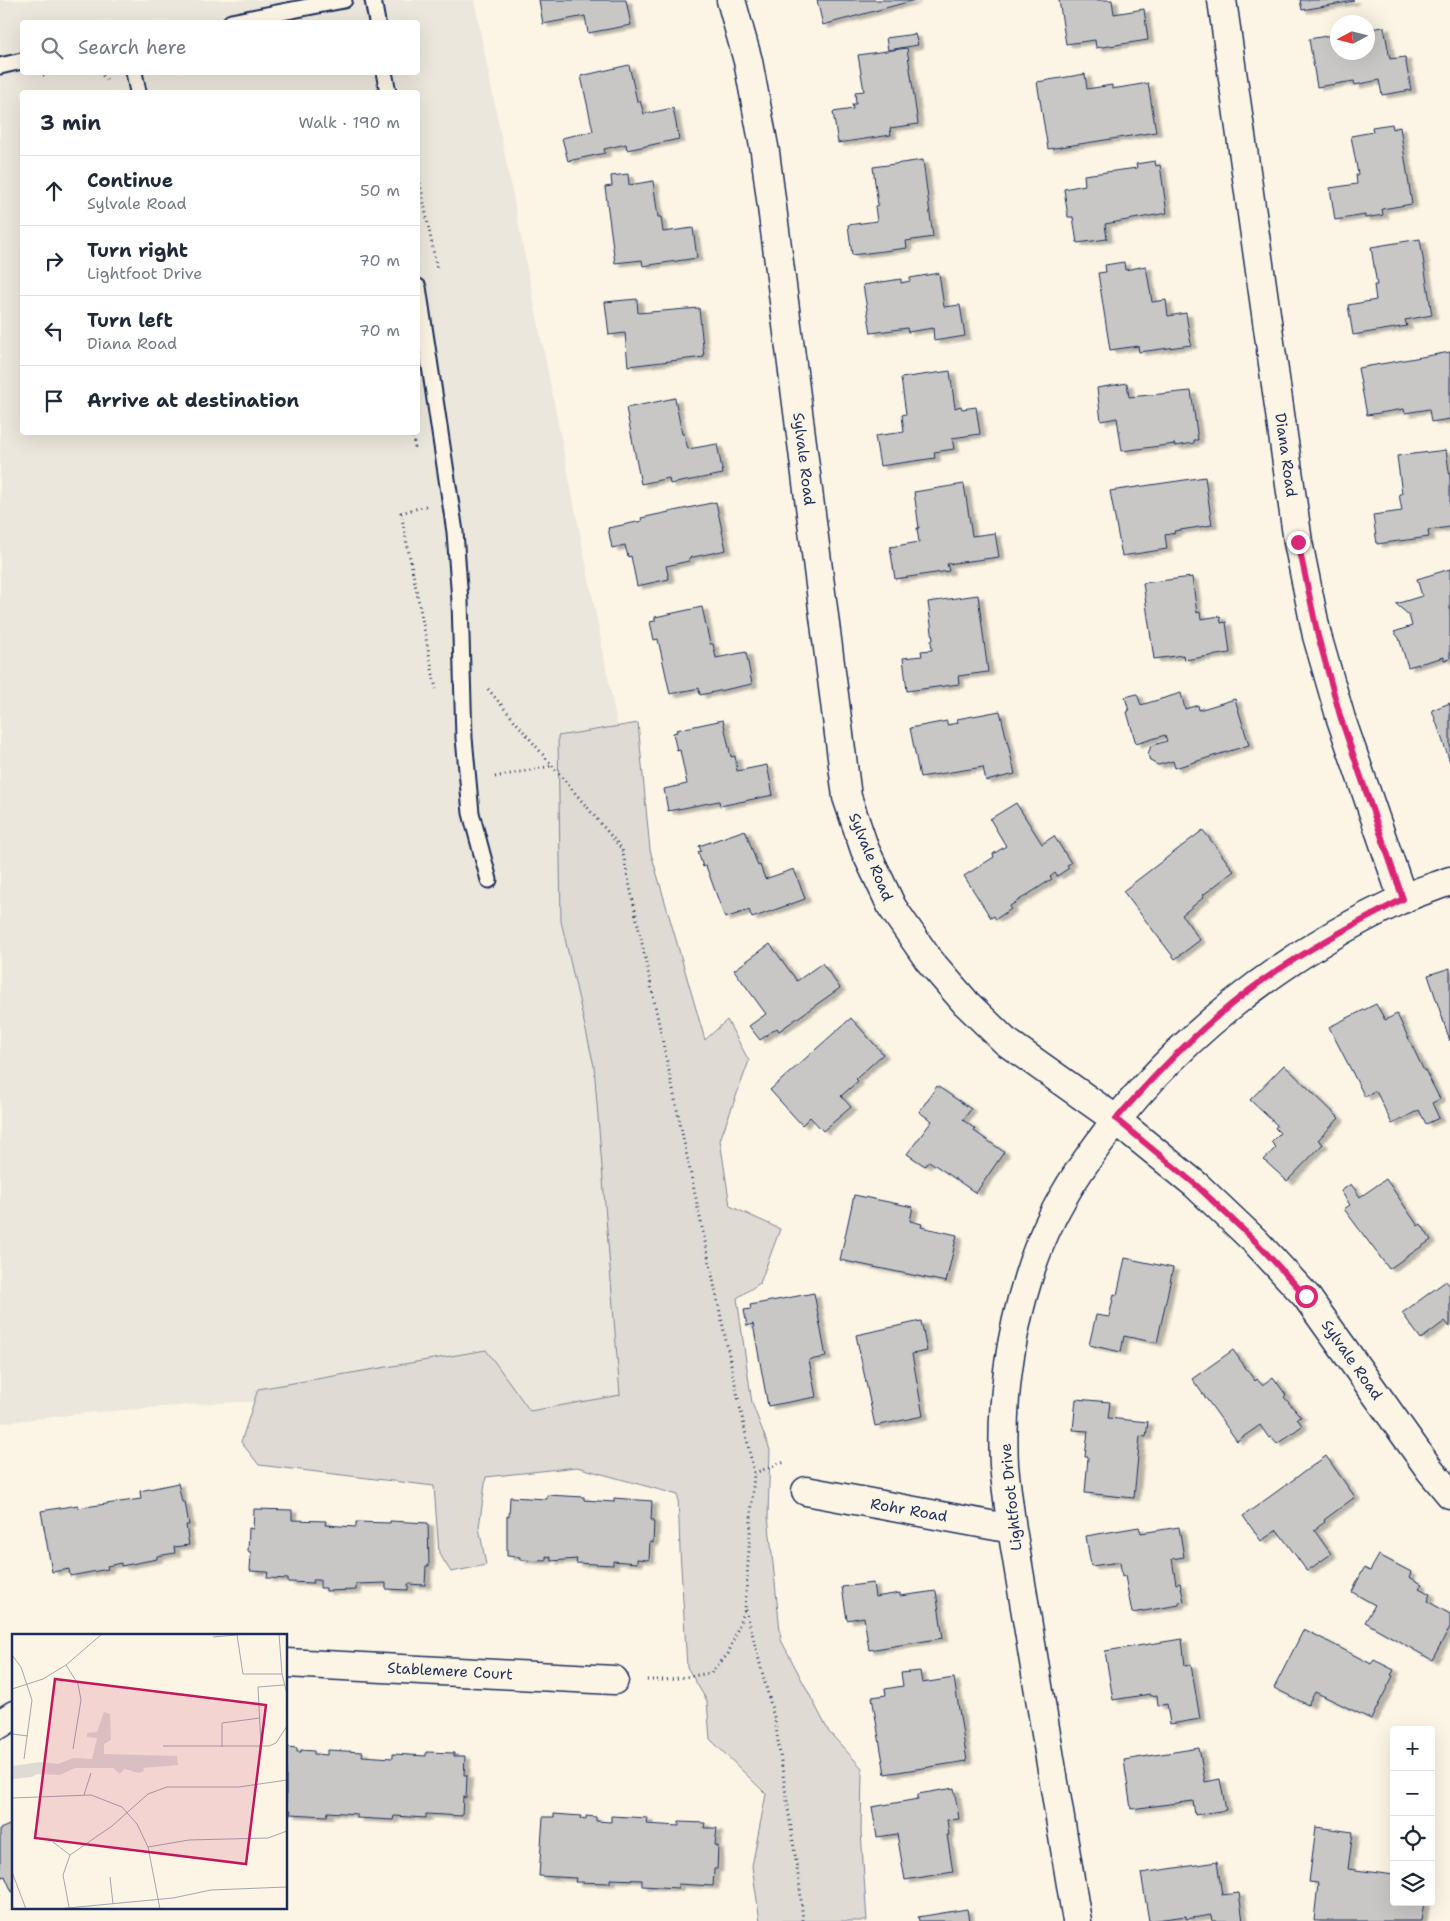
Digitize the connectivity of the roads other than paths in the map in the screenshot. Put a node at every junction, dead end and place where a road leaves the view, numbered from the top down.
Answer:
1 (344, 0) edge
2 (373, 0) edge
3 (731, 0) edge
4 (1222, 0) edge
5 (240, 20) edge
6 (377, 20) edge
7 (20, 61) edge
8 (0, 66) edge
9 (135, 75) edge
10 (385, 75) edge
11 (138, 90) edge
12 (388, 90) edge
13 (420, 320) edge
14 (422, 352) edge
15 (489, 880) dead end
16 (1450, 881) edge
17 (1403, 899) junction
18 (1116, 1119) junction
19 (806, 1491) dead end
20 (1450, 1494) edge
21 (1012, 1529) junction
22 (288, 1663) edge
23 (614, 1680) road end
24 (12, 1716) edge
25 (0, 1724) edge
26 (1077, 1921) edge

1 - 5 lane
2 - 6 lane
3 - 18 street, Sylvale Road
4 - 17 street, Diana Road
7 - 8 lane
9 - 11 lane
10 - 12 lane
13 - 14 lane
14 - 15 lane
16 - 17 street, Lightfoot Drive
17 - 18 street, Lightfoot Drive
18 - 20 street, Sylvale Road
18 - 21 street, Lightfoot Drive
19 - 21 street, Rohr Road
21 - 26 street, Lightfoot Drive
22 - 23 street, Stablemere Court
24 - 25 street

